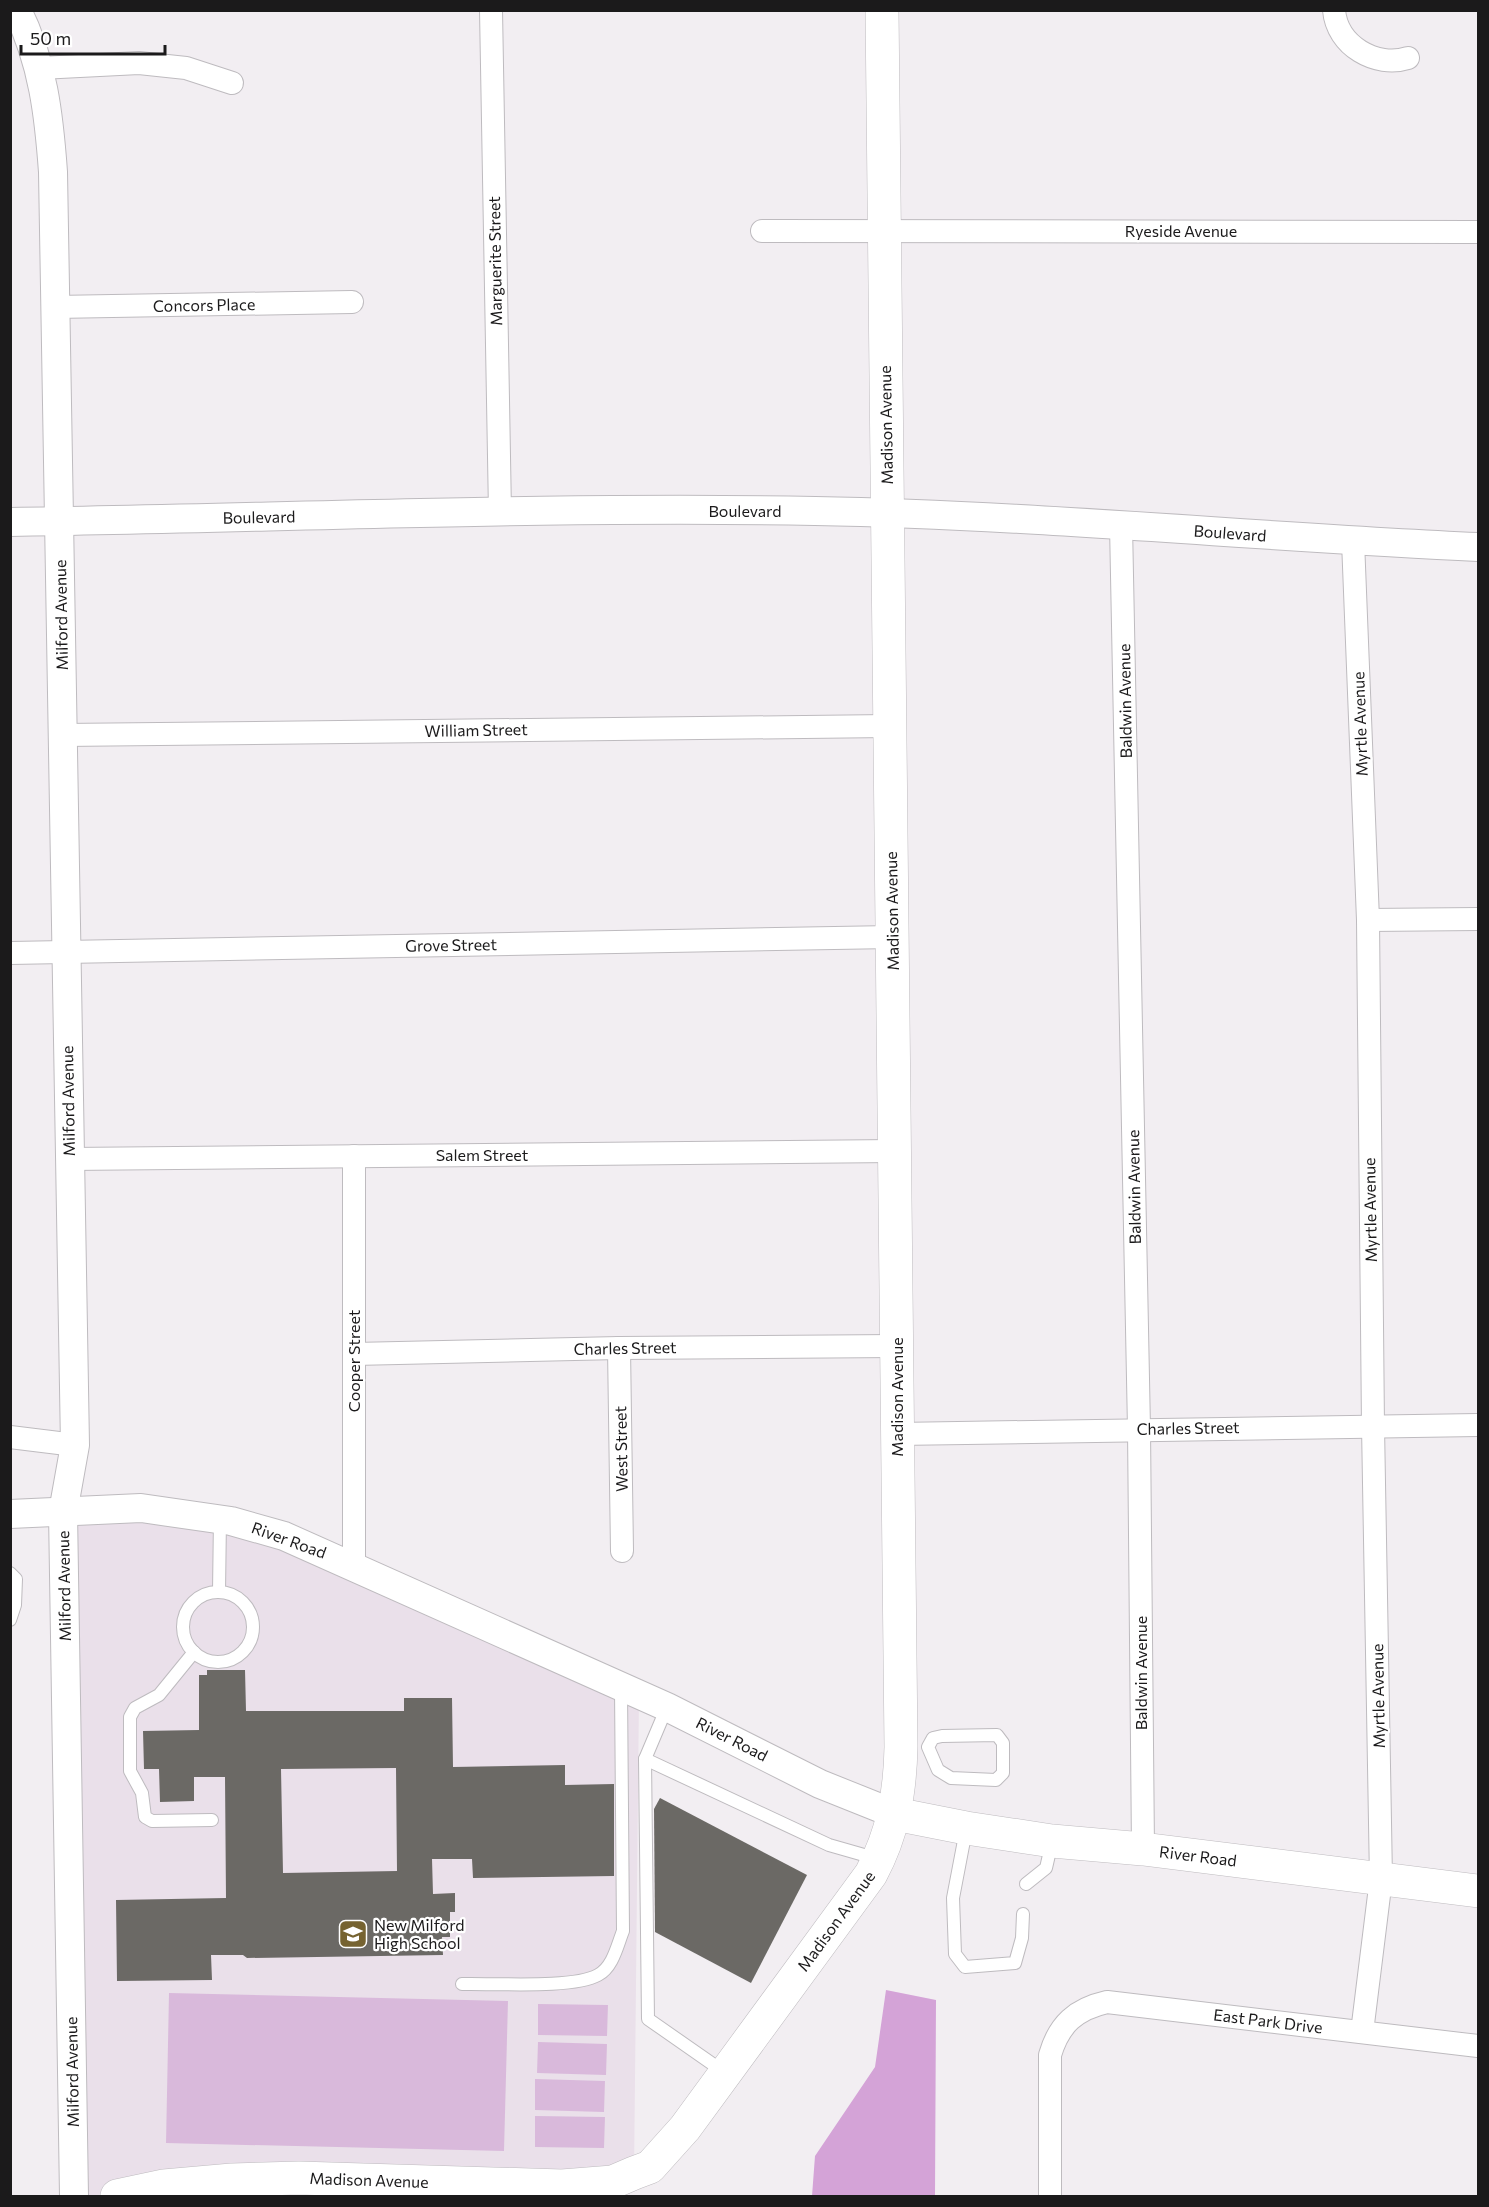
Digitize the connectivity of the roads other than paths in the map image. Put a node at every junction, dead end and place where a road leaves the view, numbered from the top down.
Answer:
1 (17, 10) edge
2 (491, 10) edge
3 (882, 10) edge
4 (1335, 10) edge
5 (1408, 58) dead end
6 (40, 68) junction
7 (232, 83) dead end
8 (884, 230) junction
9 (762, 231) dead end
10 (1479, 232) edge
11 (352, 302) dead end
12 (55, 307) junction
13 (500, 512) junction
14 (888, 513) junction
15 (59, 521) junction
16 (10, 522) edge
17 (1121, 525) junction
18 (1353, 541) junction
19 (1479, 547) edge
20 (889, 726) junction
21 (62, 735) junction
22 (1479, 918) edge
23 (1368, 920) junction
24 (892, 937) junction
25 (66, 951) junction
26 (10, 952) edge
27 (895, 1151) junction
28 (354, 1156) junction
29 (69, 1159) junction
30 (896, 1346) junction
31 (619, 1347) junction
32 (354, 1354) junction
33 (1479, 1425) edge
34 (1373, 1426) junction
35 (1139, 1429) junction
36 (897, 1434) junction
37 (10, 1437) edge
38 (75, 1445) junction
39 (63, 1512) junction
40 (10, 1514) edge
41 (219, 1518) junction
42 (622, 1551) dead end
43 (354, 1565) junction
44 (10, 1574) edge
45 (219, 1592) junction
46 (10, 1620) edge
47 (194, 1652) junction
48 (621, 1686) junction
49 (667, 1707) junction
50 (915, 1747) junction
51 (645, 1759) junction
52 (895, 1814) junction
53 (212, 1820) dead end
54 (966, 1828) junction
55 (1052, 1841) junction
56 (1143, 1849) junction
57 (879, 1860) junction
58 (1382, 1879) junction
59 (1026, 1884) dead end
60 (1479, 1891) edge
61 (1023, 1914) dead end
62 (462, 1984) dead end
63 (1362, 2032) junction
64 (1479, 2046) edge
65 (725, 2073) junction
66 (74, 2196) edge
67 (117, 2196) edge
68 (1050, 2196) edge

1 - 6 street, Milford Avenue
2 - 13 street, Marguerite Street
3 - 8 main road, Madison Avenue
4 - 5 street
6 - 7 street
6 - 12 street, Milford Avenue
8 - 9 street, Ryeside Avenue
8 - 10 street, Ryeside Avenue
8 - 14 main road, Madison Avenue
11 - 12 street, Concors Place
12 - 15 street, Milford Avenue
13 - 14 street, Boulevard
13 - 15 street, Boulevard
14 - 17 street, Boulevard
14 - 20 main road, Madison Avenue
15 - 16 street, Boulevard
15 - 21 street, Milford Avenue
17 - 18 street, Boulevard
17 - 35 street, Baldwin Avenue
18 - 19 street, Boulevard
18 - 23 street, Myrtle Avenue
20 - 21 street, William Street
20 - 24 main road, Madison Avenue
21 - 25 street, Milford Avenue
22 - 23 street
23 - 34 street, Myrtle Avenue
24 - 25 street, Grove Street
24 - 27 main road, Madison Avenue
25 - 26 street, Grove Street
25 - 29 street, Milford Avenue
27 - 28 street, Salem Street
27 - 30 main road, Madison Avenue
28 - 29 street, Salem Street
28 - 32 street, Cooper Street
29 - 38 street, Milford Avenue
30 - 31 street, Charles Street
30 - 36 main road, Madison Avenue
31 - 32 street, Charles Street
31 - 42 street, West Street
32 - 43 street, Cooper Street
33 - 34 street, Charles Street
34 - 35 street, Charles Street
34 - 58 street, Myrtle Avenue
35 - 36 street, Charles Street
35 - 56 street, Baldwin Avenue
36 - 50 main road, Madison Avenue
37 - 38 street
38 - 39 street, Milford Avenue
39 - 40 street, River Road
39 - 41 street, River Road
39 - 66 street, Milford Avenue
41 - 43 street, River Road
41 - 45 lane
43 - 48 street, River Road
44 - 46 lane
45 - 47 lane
45 - 47 lane
47 - 53 lane
48 - 49 street, River Road
48 - 62 lane
49 - 51 lane
49 - 52 street, River Road
50 - 50 lane
50 - 52 main road, Madison Avenue
51 - 57 lane
51 - 65 lane
52 - 54 main road, River Road
52 - 57 main road, Madison Avenue
54 - 55 main road, River Road
54 - 61 lane
55 - 56 main road, River Road
55 - 59 lane
56 - 58 main road, River Road
57 - 65 main road, Madison Avenue
58 - 60 main road, River Road
58 - 63 street, Myrtle Avenue
63 - 64 street, East Park Drive
63 - 68 street, East Park Drive
65 - 67 main road, Madison Avenue

